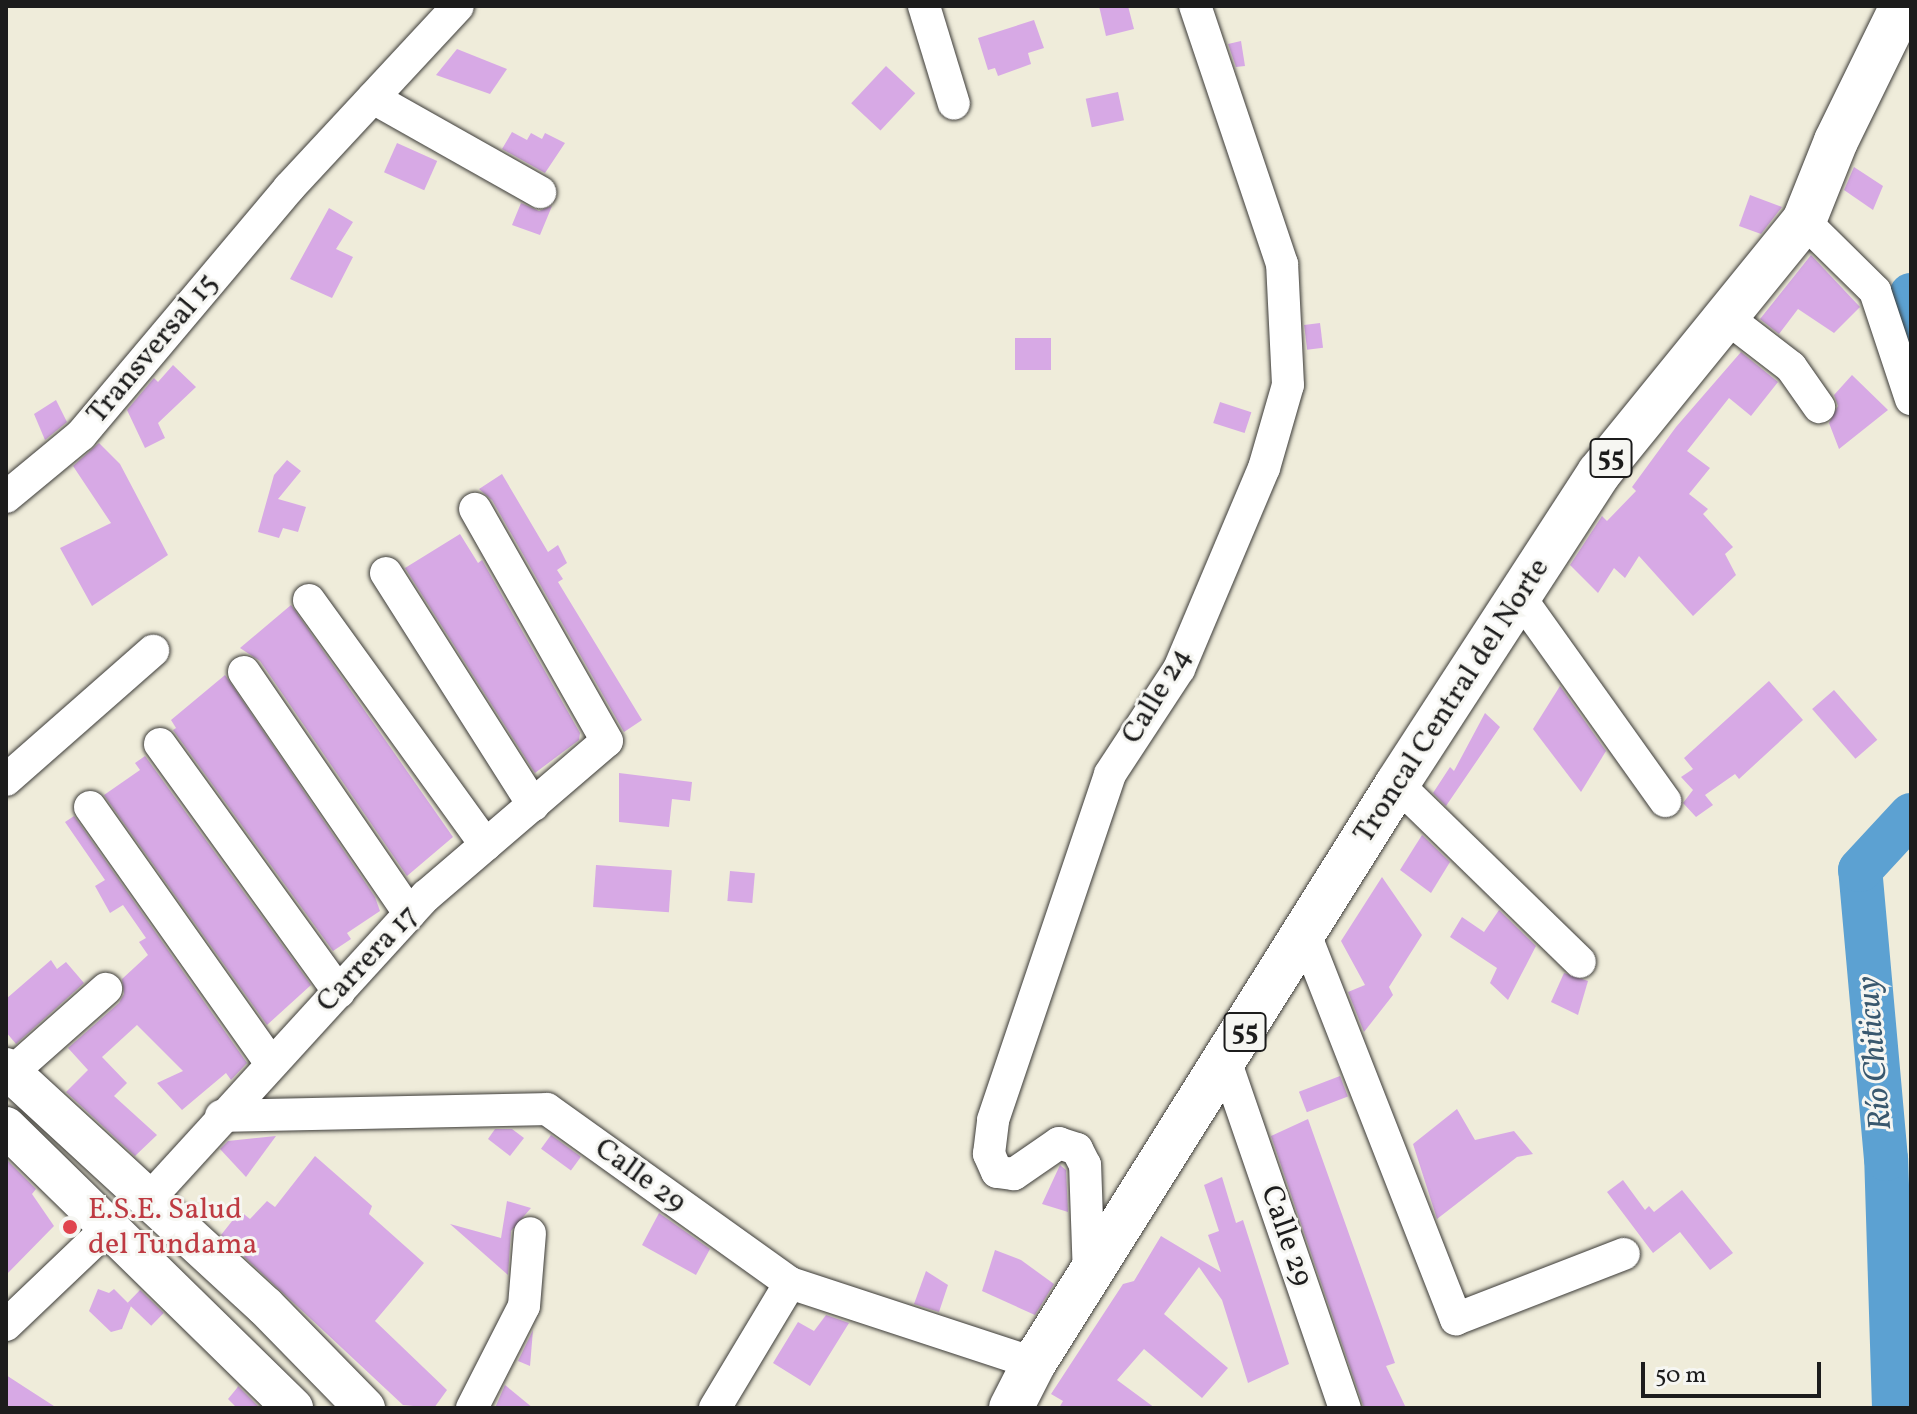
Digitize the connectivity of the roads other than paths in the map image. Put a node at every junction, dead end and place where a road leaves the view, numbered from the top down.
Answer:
1 (458, 6) edge
2 (924, 6) edge
3 (1195, 6) edge
4 (1902, 6) edge
5 (373, 98) junction
6 (954, 104) dead end
7 (540, 192) dead end
8 (1804, 221) junction
9 (1726, 317) junction
10 (1911, 399) edge
11 (1819, 407) dead end
12 (6, 497) edge
13 (475, 509) dead end
14 (386, 573) dead end
15 (1519, 596) junction
16 (309, 600) dead end
17 (153, 651) dead end
18 (244, 672) dead end
19 (160, 744) dead end
20 (6, 780) edge
21 (1397, 784) junction
22 (1665, 801) dead end
23 (533, 805) junction
24 (90, 807) dead end
25 (486, 845) junction
26 (410, 914) junction
27 (1305, 934) junction
28 (1580, 962) dead end
29 (106, 989) dead end
30 (339, 992) junction
31 (1226, 1063) junction
32 (271, 1064) junction
33 (9, 1071) edge
34 (221, 1116) junction
35 (6, 1127) edge
36 (149, 1199) junction
37 (110, 1226) junction
38 (530, 1233) dead end
39 (1624, 1254) dead end
40 (1089, 1277) junction
41 (790, 1283) junction
42 (265, 1306) junction
43 (6, 1325) edge
44 (229, 1345) junction
45 (1034, 1363) junction
46 (293, 1408) edge
47 (365, 1408) edge
48 (472, 1408) edge
49 (715, 1408) edge
50 (1011, 1408) edge
51 (1345, 1408) edge

1 - 5 street, Transversal 15
2 - 6 street
3 - 40 street, Calle 24
4 - 8 highway, Troncal Central del Norte / 55
5 - 7 street
5 - 12 street, Transversal 15
8 - 9 highway, Troncal Central del Norte / 55
8 - 10 street
9 - 11 street
9 - 15 highway, Troncal Central del Norte / 55
13 - 23 street, Carrera 17
14 - 23 street
15 - 21 highway, Troncal Central del Norte / 55
15 - 22 street
16 - 25 street
17 - 20 street
18 - 26 street
19 - 30 street
21 - 27 highway, Troncal Central del Norte / 55
21 - 28 street
23 - 25 street, Carrera 17
24 - 32 street
25 - 26 street, Carrera 17
26 - 30 street, Carrera 17
27 - 31 highway, Troncal Central del Norte / 55
27 - 39 street
29 - 33 street
30 - 32 street, Carrera 17
31 - 40 highway, Troncal Central del Norte / 55
31 - 51 street, Calle 29
32 - 34 street, Carrera 17
33 - 36 main road
34 - 36 street, Carrera 17
34 - 41 street, Calle 29
35 - 37 main road
36 - 42 main road
37 - 43 street
37 - 44 main road
38 - 48 street
40 - 45 highway, Troncal Central del Norte / 55
41 - 45 street, Calle 29
41 - 49 street
42 - 44 main road
42 - 47 main road
44 - 46 main road
45 - 50 highway, Troncal Central del Norte / 55

